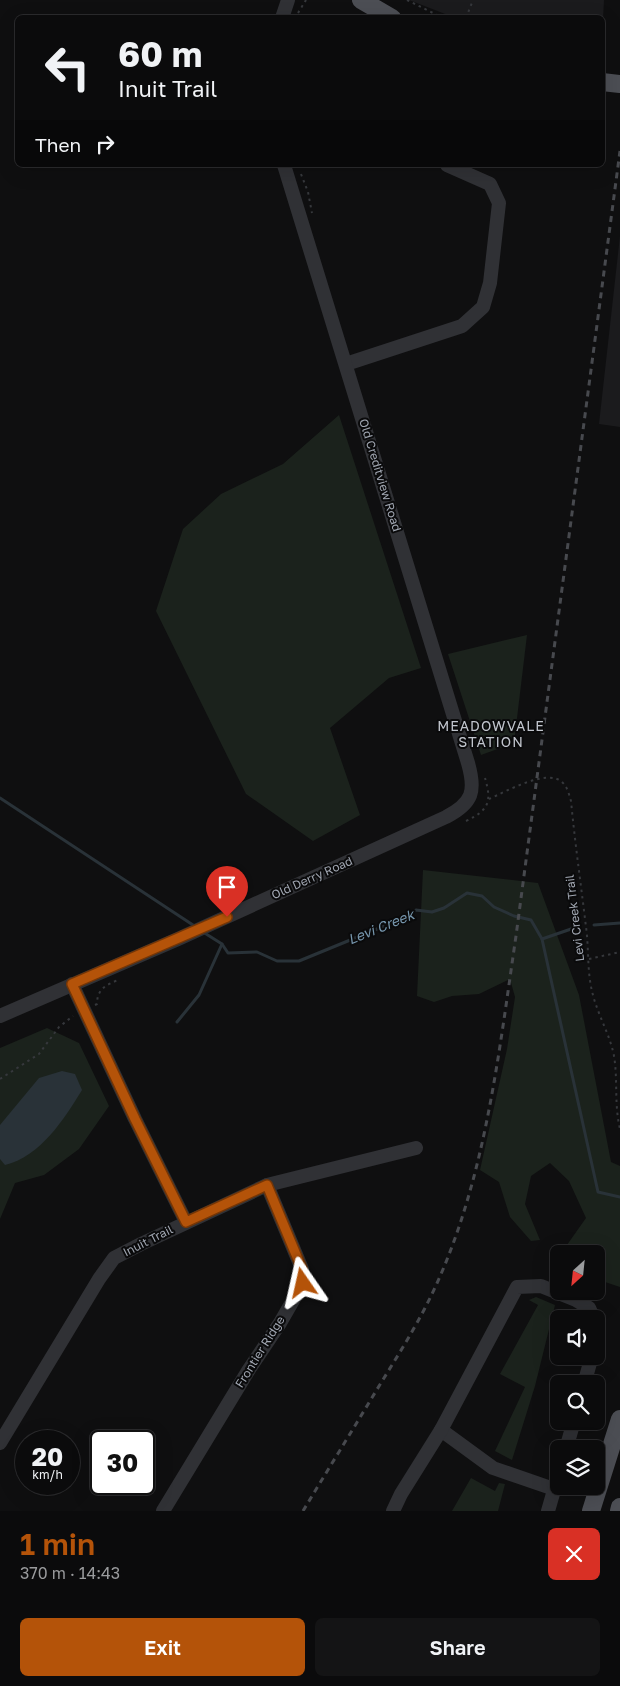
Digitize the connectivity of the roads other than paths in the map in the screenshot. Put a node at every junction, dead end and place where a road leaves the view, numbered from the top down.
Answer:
1 (288, 0) edge
2 (361, 0) edge
3 (283, 15) edge
4 (387, 15) edge
5 (605, 82) edge
6 (620, 84) edge
7 (285, 167) edge
8 (452, 167) edge
9 (346, 364) junction
10 (473, 786) joint
11 (72, 984) junction
12 (0, 1016) edge
13 (416, 1148) dead end
14 (267, 1185) junction
15 (186, 1222) junction
16 (590, 1310) edge
17 (620, 1419) edge
18 (441, 1430) junction
19 (0, 1443) edge
20 (550, 1488) edge
21 (552, 1495) edge
22 (620, 1507) edge
23 (163, 1511) edge
24 (393, 1511) edge
25 (548, 1511) edge
26 (590, 1511) edge
27 (619, 1511) edge

1 - 3 street
2 - 4 main road
5 - 6 main road
7 - 9 street, Old Creditview Road
8 - 9 street
9 - 10 street, Old Creditview Road
10 - 11 street, Old Derry Road
11 - 12 street, Old Derry Road
11 - 15 street
13 - 14 street, Inuit Trail
14 - 15 street, Inuit Trail
14 - 23 street, Frontier Ridge
15 - 19 street, Inuit Trail
16 - 18 street
17 - 26 main road
18 - 20 street
18 - 24 street
21 - 25 street
22 - 27 main road

